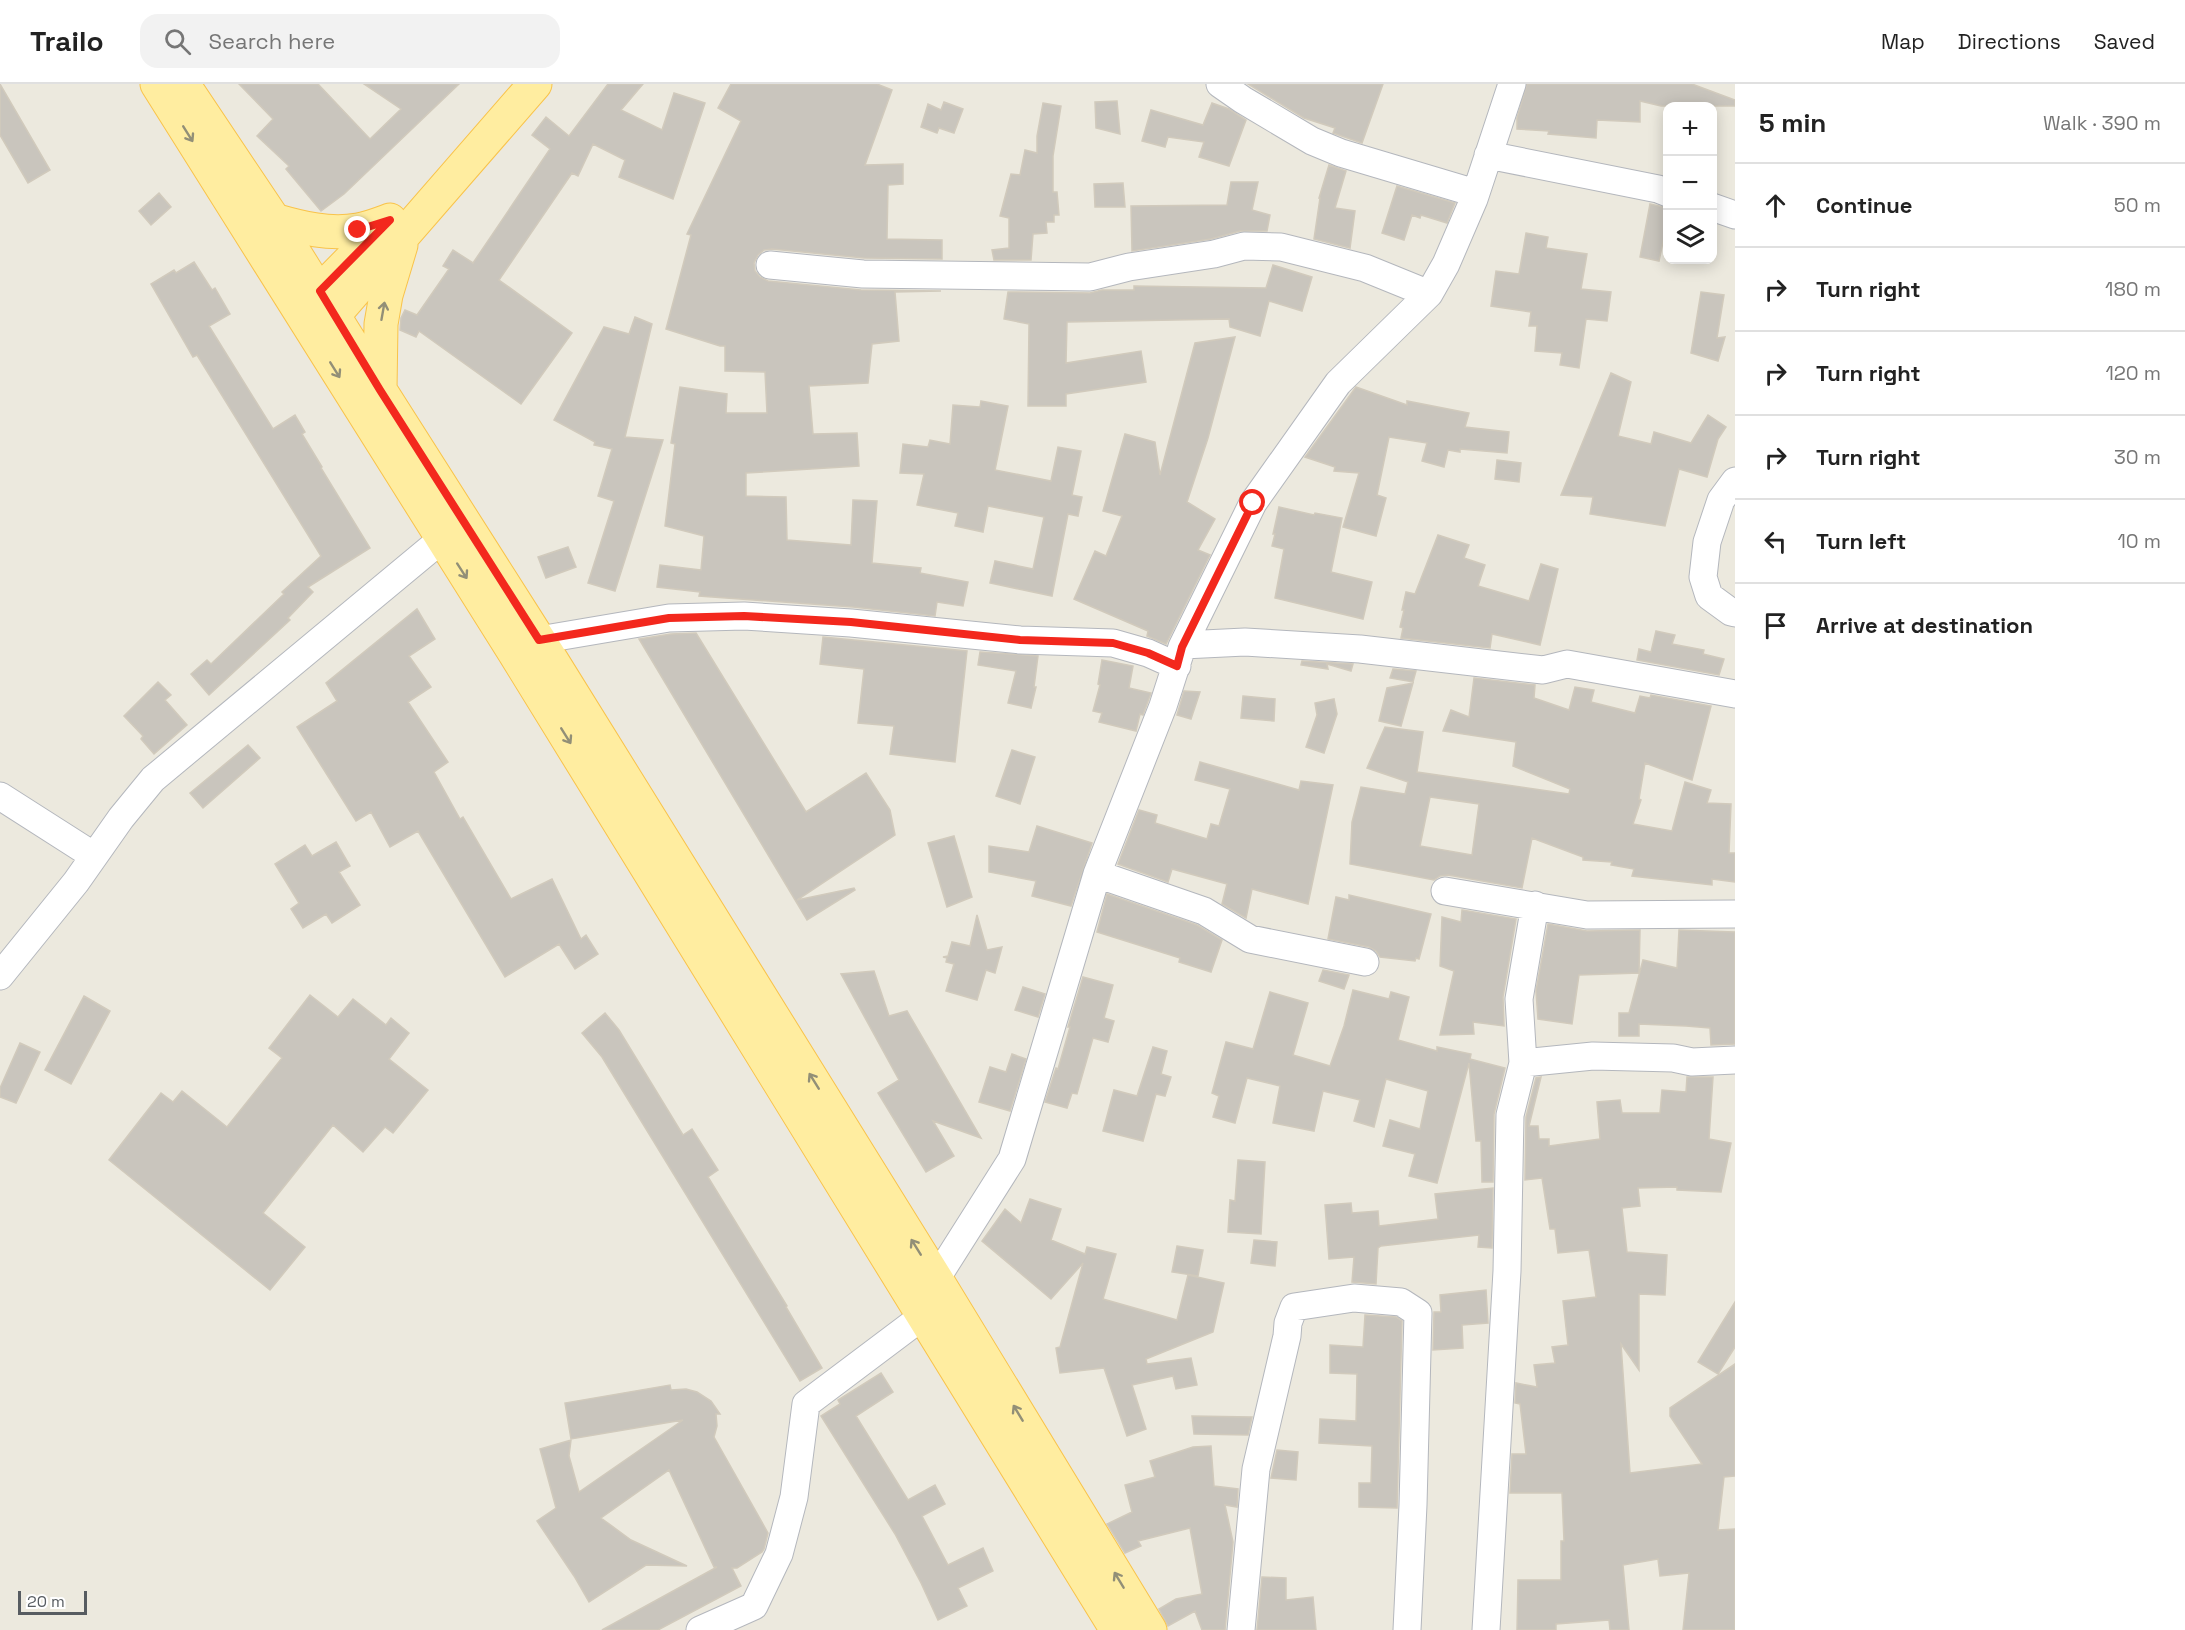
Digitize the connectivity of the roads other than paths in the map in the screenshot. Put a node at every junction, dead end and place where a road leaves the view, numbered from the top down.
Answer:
1 (157, 84) edge
2 (183, 84) edge
3 (508, 84) edge
4 (535, 84) edge
5 (1220, 84) edge
6 (1512, 84) edge
7 (1488, 155) junction
8 (1663, 191) edge
9 (1475, 194) junction
10 (1717, 208) edge
11 (1735, 215) edge
12 (274, 220) junction
13 (397, 227) junction
14 (770, 265) dead end
15 (1429, 294) junction
16 (316, 312) junction
17 (380, 390) junction
18 (1735, 481) edge
19 (442, 539) junction
20 (1735, 613) edge
21 (539, 640) junction
22 (1180, 656) junction
23 (1735, 694) edge
24 (0, 796) edge
25 (94, 856) junction
26 (1097, 874) junction
27 (1445, 891) dead end
28 (1535, 905) junction
29 (1735, 914) edge
30 (1365, 962) dead end
31 (0, 976) edge
32 (1735, 1060) edge
33 (1523, 1064) junction
34 (936, 1279) junction
35 (923, 1316) junction
36 (700, 1630) edge
37 (1117, 1630) edge
38 (1150, 1630) edge
39 (1241, 1630) edge
40 (1407, 1630) edge
41 (1486, 1630) edge

1 -> 16 main road
2 - 12 main road
3 - 13 main road
4 - 13 main road
5 - 9 street
6 - 7 street
7 - 8 street
7 - 9 street
9 - 15 street
10 - 11 street
12 - 13 main road
12 - 16 main road
13 - 16 main road
17 -> 13 main road
14 - 15 street
15 - 22 street
16 - 17 main road
16 -> 19 main road
17 - 21 main road
18 - 20 street
19 - 25 street
19 -> 35 main road
21 - 22 street
34 -> 21 main road
22 - 23 street
22 - 26 street
24 - 25 street
25 - 31 street
26 - 30 street
26 - 34 street
27 - 28 street
28 - 29 street
28 - 33 street
32 - 33 street
33 - 41 street
38 -> 34 main road
35 - 36 street
35 - 37 main road
39 - 40 street

